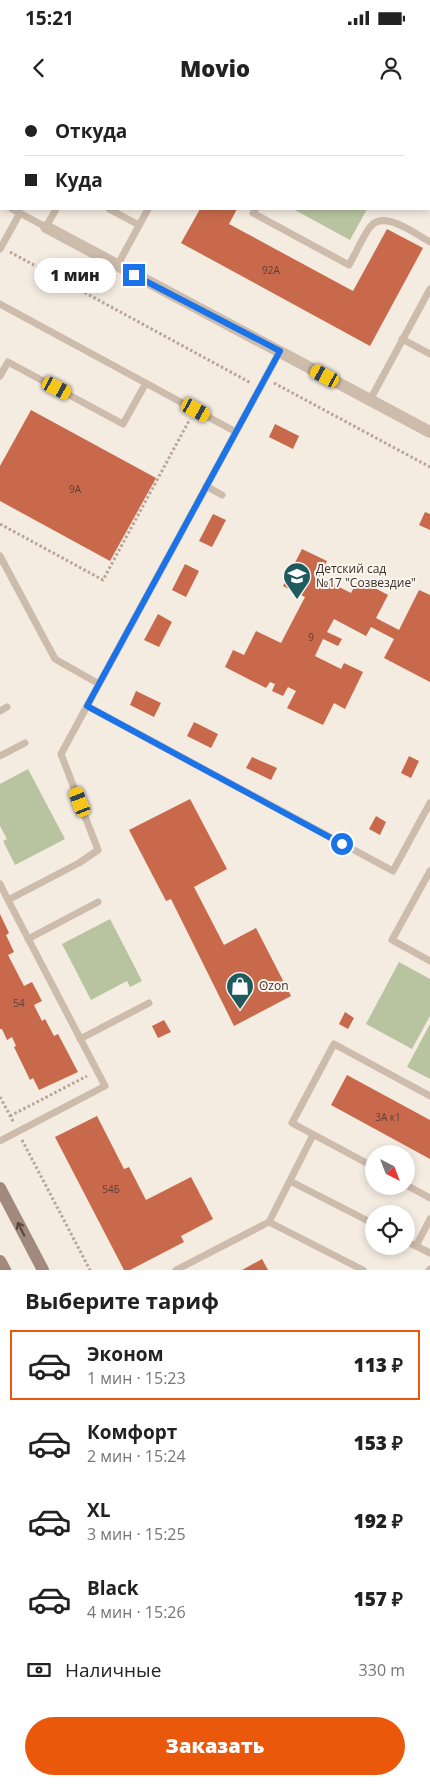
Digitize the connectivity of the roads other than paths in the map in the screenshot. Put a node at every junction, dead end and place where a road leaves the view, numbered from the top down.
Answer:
1 (14, 210) edge
2 (55, 210) edge
3 (110, 210) edge
4 (147, 210) edge
5 (256, 210) edge
6 (20, 213) junction
7 (139, 225) junction
8 (46, 227) junction
9 (430, 242) edge
10 (1, 248) edge
11 (117, 266) junction
12 (430, 288) edge
13 (0, 304) edge
14 (402, 339) junction
15 (280, 351) junction
16 (430, 354) edge
17 (0, 376) edge
18 (146, 383) junction
19 (370, 400) junction
20 (236, 432) junction
21 (430, 432) edge
22 (206, 486) junction
23 (222, 495) dead end
24 (0, 556) edge
25 (99, 684) junction
26 (87, 706) junction
27 (25, 744) dead end
28 (0, 756) edge
29 (430, 803) edge
30 (430, 871) edge
31 (0, 884) edge
32 (8, 900) junction
33 (98, 902) dead end
34 (28, 938) junction
35 (430, 960) edge
36 (149, 1003) dead end
37 (80, 1038) junction
38 (430, 1096) edge
39 (314, 1135) junction
40 (0, 1141) edge
41 (365, 1162) edge
42 (290, 1181) junction
43 (0, 1188) edge
44 (415, 1190) edge
45 (430, 1198) edge
46 (365, 1219) edge
47 (430, 1219) edge
48 (269, 1222) junction
49 (416, 1246) joint
50 (430, 1253) edge
51 (0, 1261) edge
52 (5, 1270) edge
53 (42, 1270) edge
54 (176, 1270) edge
55 (363, 1270) edge

1 - 6 lane
2 - 8 lane
3 - 7 lane
4 - 7 lane
5 - 9 lane
6 - 8 lane
6 - 10 lane
7 - 11 lane
8 - 11 street
11 - 15 street
12 - 14 lane
13 - 18 lane
14 - 16 lane
14 - 19 lane
15 - 19 street
15 - 20 lane
17 - 18 lane
18 - 20 lane
19 - 21 street
20 - 22 lane
22 - 23 lane
22 - 25 lane
24 - 25 lane
25 - 26 lane
26 - 29 lane
26 - 32 lane
27 - 28 lane
30 - 35 lane
31 - 32 lane
32 - 34 lane
33 - 34 lane
34 - 37 lane
36 - 37 lane
37 - 40 lane
38 - 39 lane
39 - 41 lane
39 - 42 lane
42 - 46 lane
42 - 48 lane
53 -> 43 main road
44 - 45 lane
47 - 49 lane
48 - 54 lane
48 - 55 lane
49 - 50 lane
51 - 52 main road

